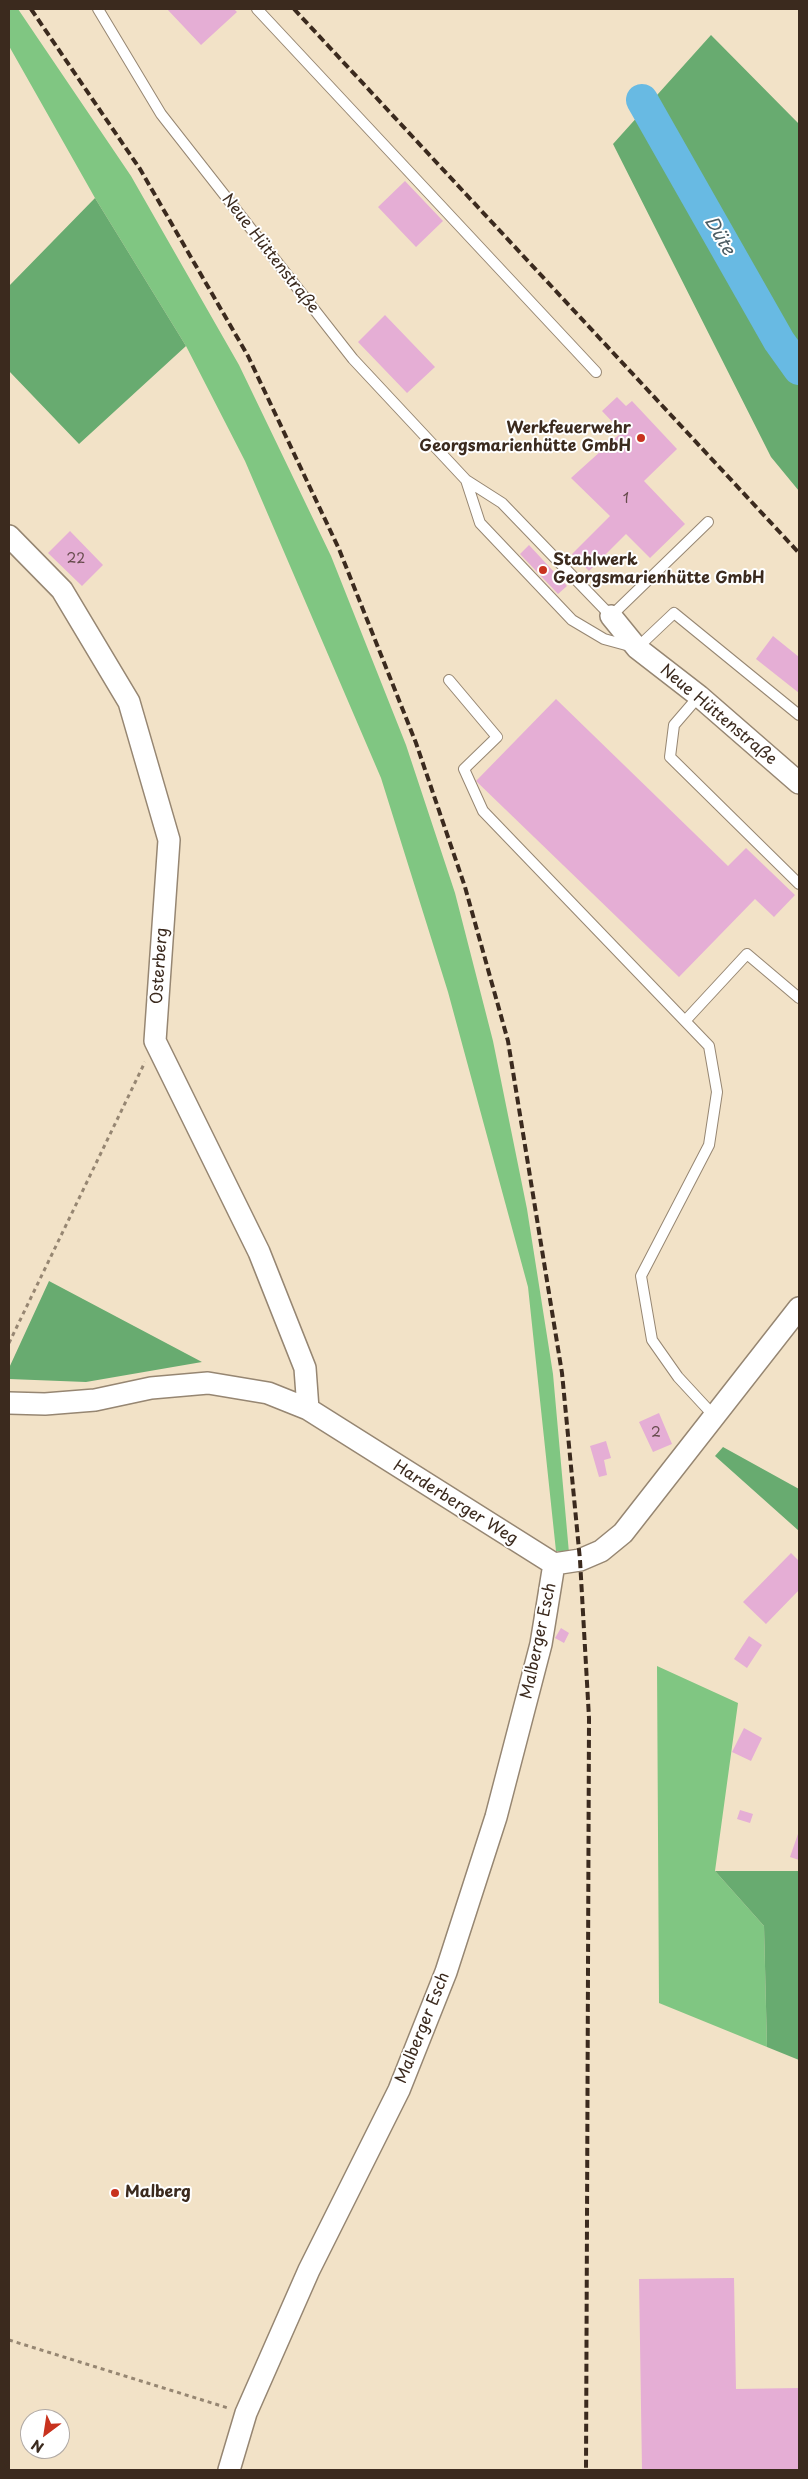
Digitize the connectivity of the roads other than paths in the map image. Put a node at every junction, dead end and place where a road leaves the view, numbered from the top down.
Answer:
1 (98, 9) edge
2 (257, 9) edge
3 (596, 372) dead end
4 (466, 480) junction
5 (708, 522) dead end
6 (9, 536) edge
7 (611, 616) junction
8 (636, 648) junction
9 (449, 680) dead end
10 (699, 696) junction
11 (799, 715) edge
12 (799, 783) edge
13 (799, 884) edge
14 (799, 998) edge
15 (685, 1021) junction
16 (799, 1308) edge
17 (9, 1403) edge
18 (308, 1409) junction
19 (715, 1417) junction
20 (554, 1564) junction
21 (229, 2470) edge

1 - 4 lane, Neue Hüttenstraße
2 - 3 lane
4 - 7 lane, Neue Hüttenstraße
4 - 8 lane, Neue Hüttenstraße
5 - 7 lane
6 - 18 street, Osterberg
7 - 8 street, Neue Hüttenstraße
8 - 10 street, Neue Hüttenstraße
8 - 11 lane
9 - 15 lane
10 - 12 street, Neue Hüttenstraße
10 - 13 lane
14 - 15 lane
15 - 19 lane
16 - 19 street
17 - 18 street, Harderberger Weg
18 - 20 street, Harderberger Weg
19 - 20 street
20 - 21 street, Malberger Esch

